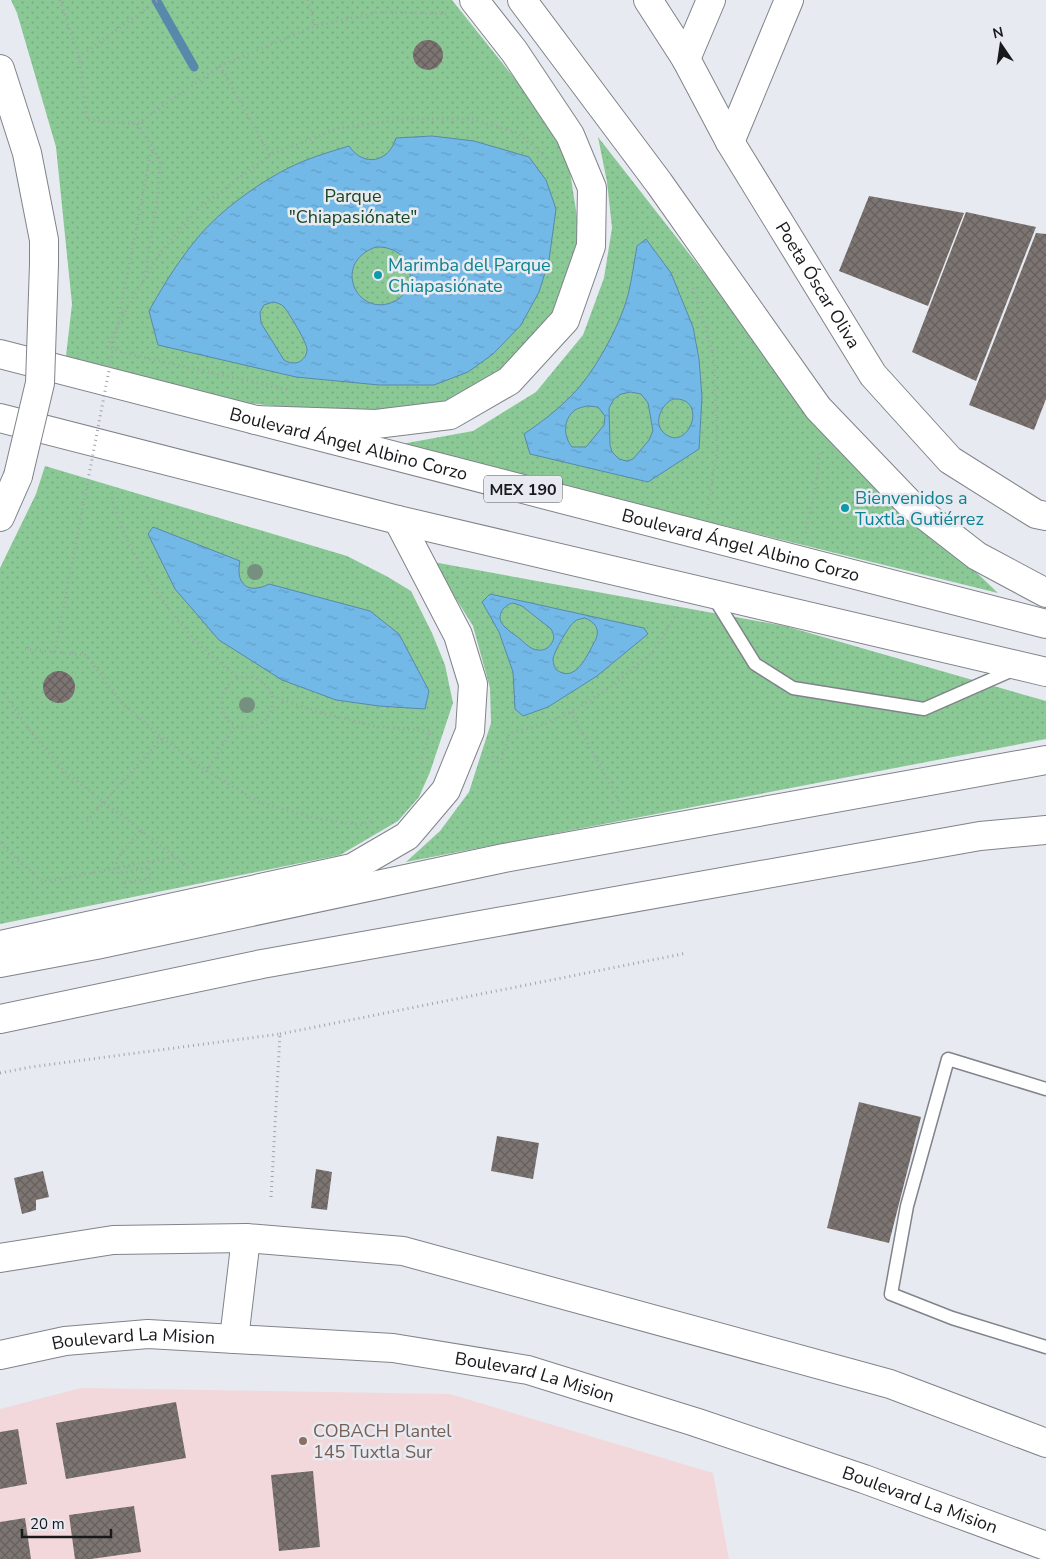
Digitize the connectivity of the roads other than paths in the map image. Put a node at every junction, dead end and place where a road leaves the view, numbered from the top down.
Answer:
1 (474, 0) edge
2 (522, 0) edge
3 (648, 0) edge
4 (712, 0) edge
5 (788, 0) edge
6 (686, 59) junction
7 (1, 70) edge
8 (730, 142) junction
9 (0, 354) edge
10 (0, 418) edge
11 (254, 420) junction
12 (1046, 516) edge
13 (0, 517) edge
14 (398, 520) junction
15 (712, 594) junction
16 (1046, 594) edge
17 (1046, 624) edge
18 (1034, 669) edge
19 (1046, 760) edge
20 (1046, 830) edge
21 (0, 945) edge
22 (0, 963) edge
23 (0, 1019) edge
24 (1046, 1089) edge
25 (246, 1238) junction
26 (0, 1258) edge
27 (234, 1339) junction
28 (1046, 1347) edge
29 (0, 1355) edge
30 (1046, 1442) edge
31 (1046, 1546) edge

1 - 11 main road
2 - 16 main road
3 - 6 main road, Poeta Óscar Oliva
4 - 6 main road
5 - 8 main road
6 - 8 main road, Poeta Óscar Oliva
7 - 13 main road, bridge
8 - 12 main road, Poeta Óscar Oliva
9 - 11 main road, Boulevard Ángel Albino Corzo / MEX 190
10 - 14 main road
11 - 17 main road, Boulevard Ángel Albino Corzo / MEX 190
14 - 15 main road
14 - 21 main road
15 - 18 main road
15 - 18 lane
19 - 22 main road
20 - 23 main road
24 - 28 lane
25 - 26 main road
25 - 27 main road
25 - 30 main road
27 - 29 main road, Boulevard La Mision
27 - 31 main road, Boulevard La Mision

